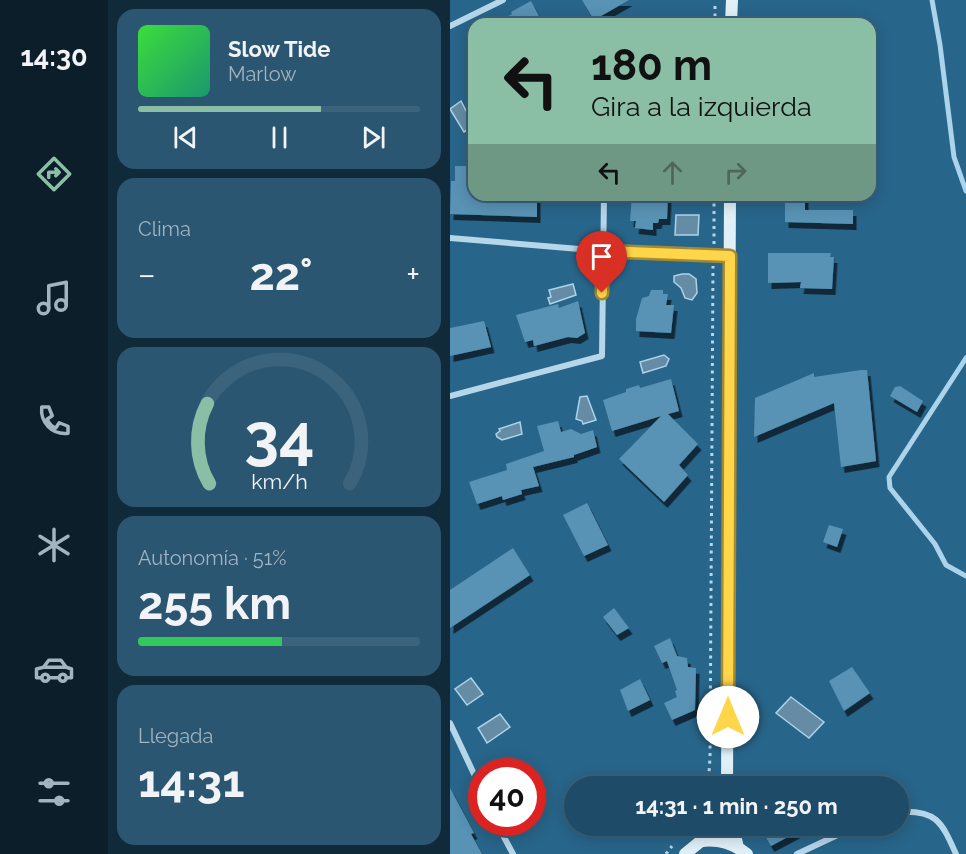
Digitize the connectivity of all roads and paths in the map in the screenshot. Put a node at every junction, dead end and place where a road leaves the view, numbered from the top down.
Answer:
1 (503, 0) edge
2 (732, 0) edge
3 (715, 2) dead end
4 (715, 18) edge
5 (732, 18) edge
6 (450, 26) edge
7 (604, 201) edge
8 (714, 201) edge
9 (730, 201) edge
10 (450, 238) edge
11 (603, 251) junction
12 (714, 256) junction
13 (730, 256) junction
14 (450, 396) edge
15 (450, 723) edge
16 (468, 762) edge
17 (709, 776) edge
18 (727, 776) edge
19 (909, 812) edge
20 (503, 836) edge
21 (706, 836) edge
22 (737, 836) edge
23 (835, 836) edge
24 (701, 842) junction
25 (743, 851) edge
26 (513, 854) edge
27 (685, 854) edge
28 (797, 854) edge
29 (956, 854) edge

1 - 6 street
2 - 5 street
3 - 4 path
7 - 11 street
8 - 12 path
9 - 13 street
10 - 11 street
11 - 12 street
11 - 14 street
12 - 13 street
12 - 17 path
13 - 18 street
15 - 16 street
19 - 29 street
20 - 26 street
21 - 24 street
22 - 25 street
23 - 28 street
24 - 25 street
24 - 27 street

